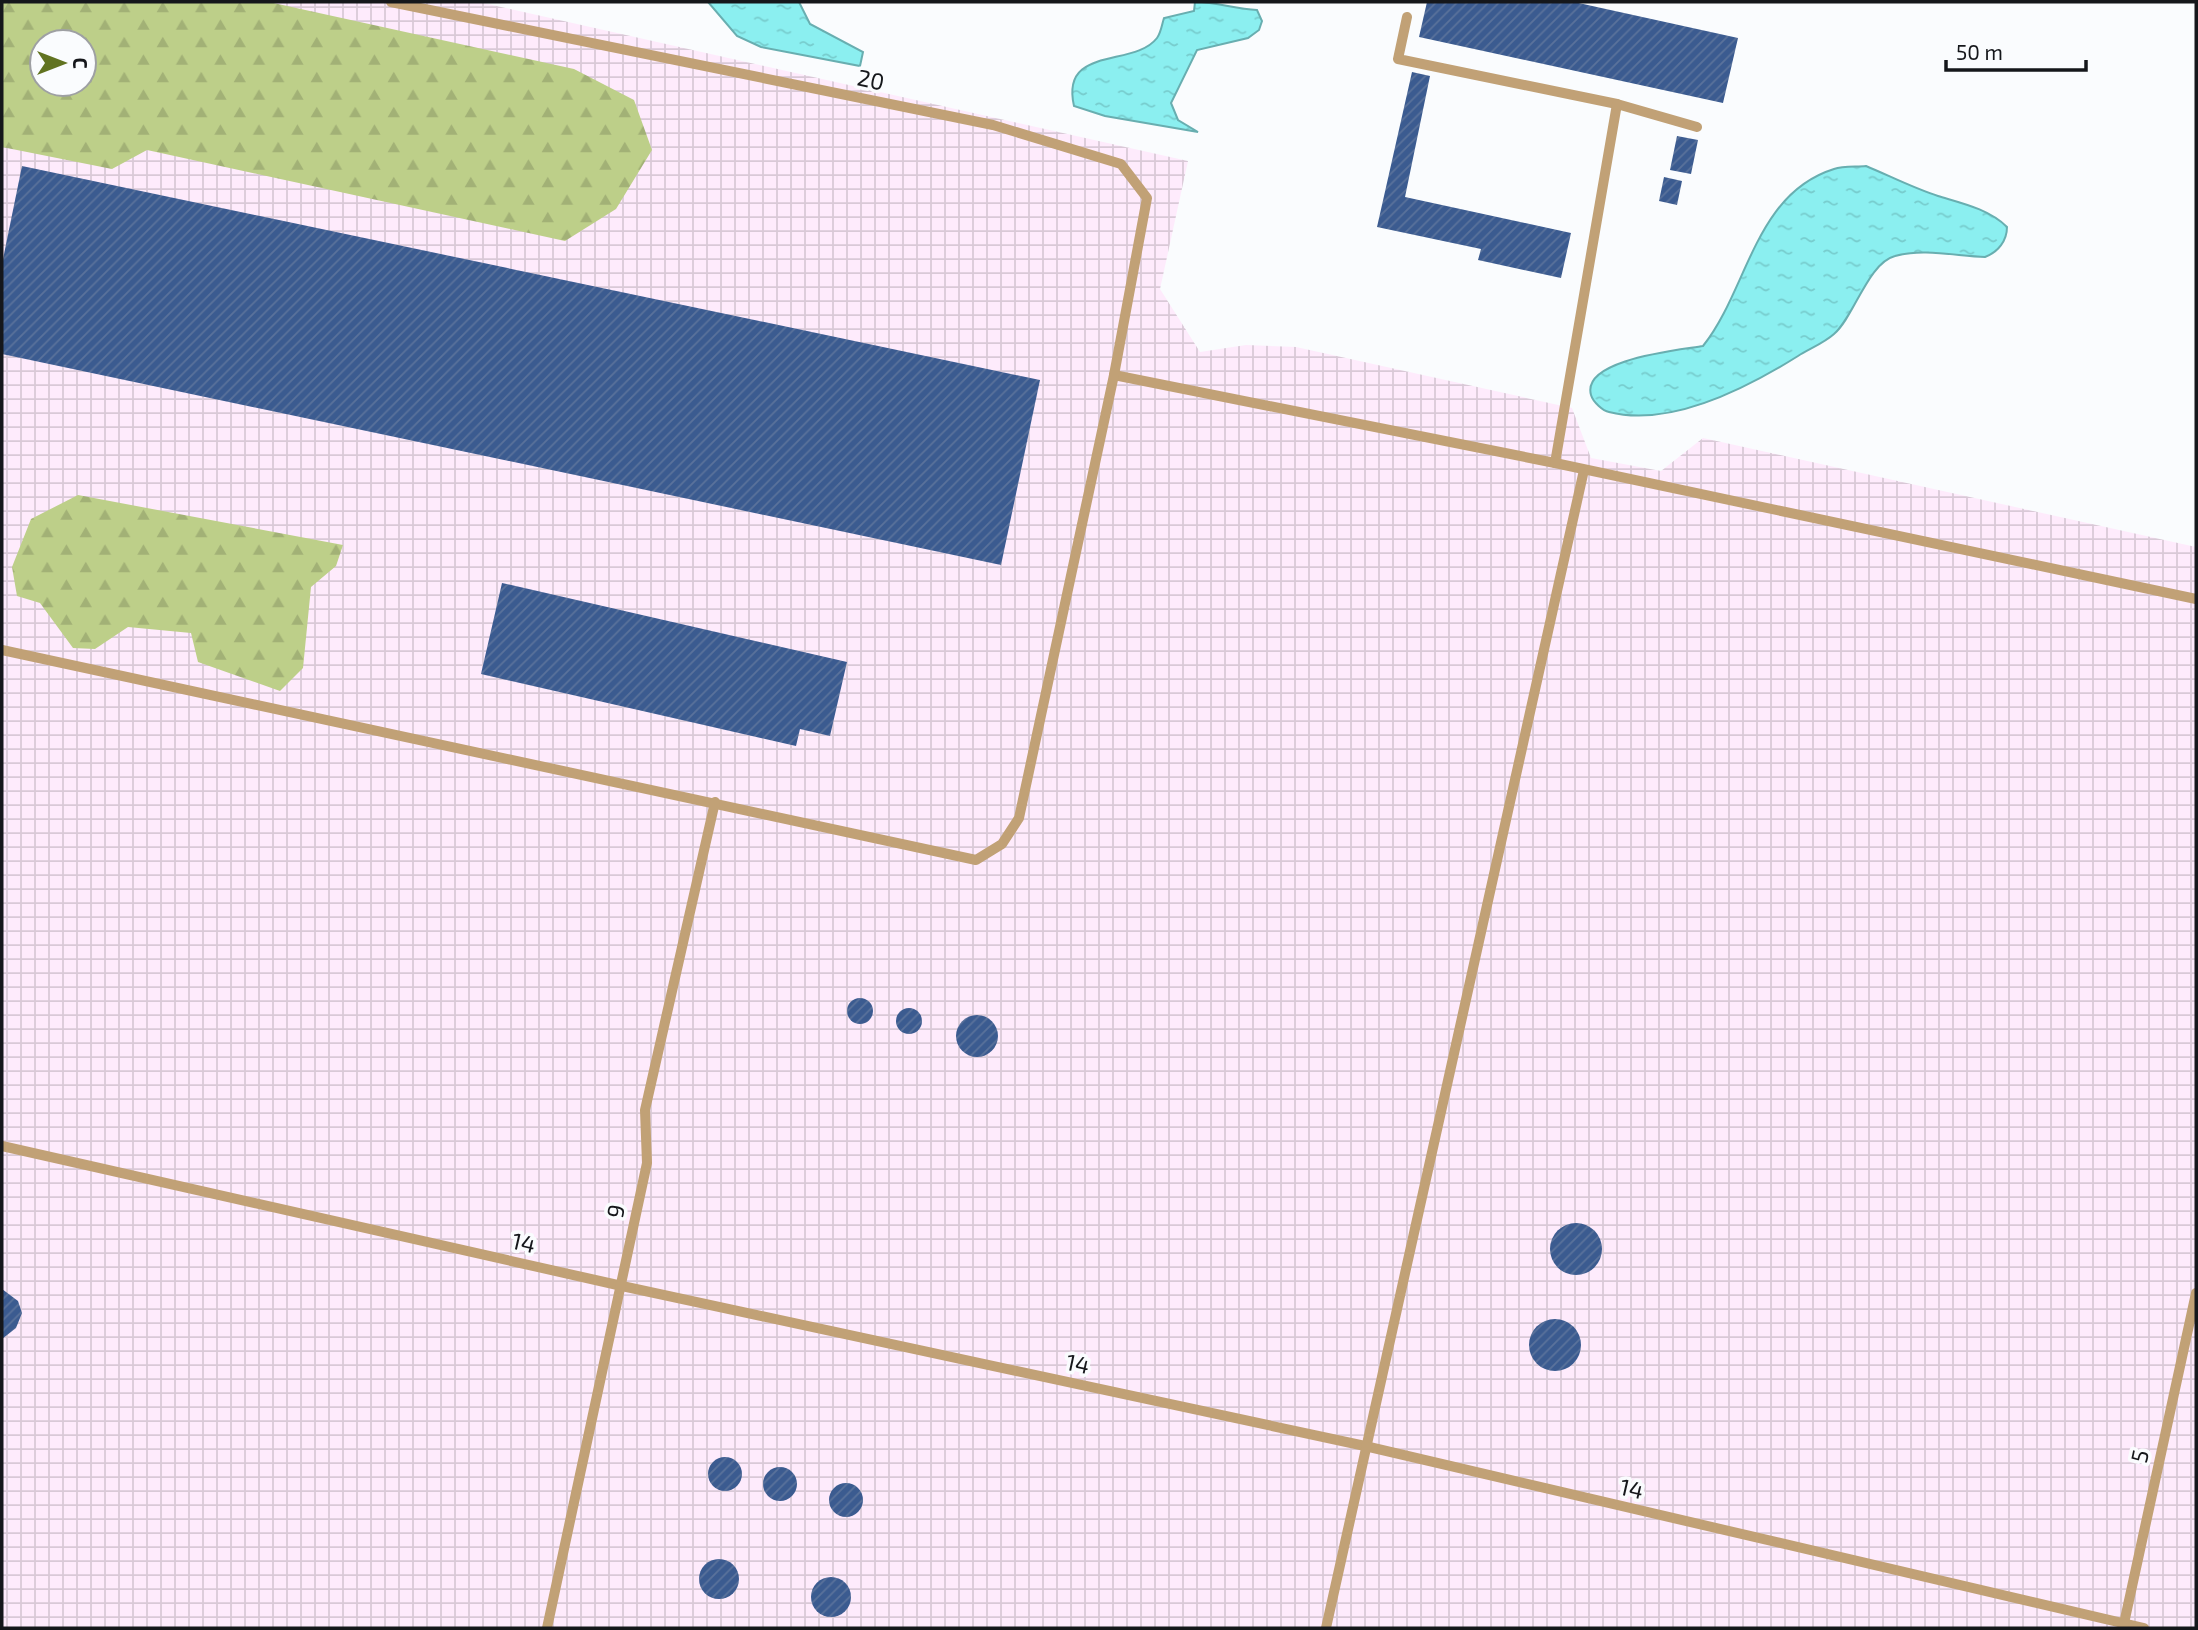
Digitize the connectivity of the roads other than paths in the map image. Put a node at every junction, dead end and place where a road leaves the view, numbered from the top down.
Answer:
1 (391, 2) edge
2 (1407, 17) dead end
3 (1617, 104) junction
4 (1697, 127) dead end
5 (1114, 375) junction
6 (1555, 463) junction
7 (1584, 470) junction
8 (2196, 598) edge
9 (2, 650) edge
10 (715, 802) junction
11 (2, 1146) edge
12 (622, 1286) junction
13 (2196, 1293) edge
14 (1365, 1446) junction
15 (2124, 1626) edge
16 (547, 1628) edge
17 (1326, 1628) edge
18 (2144, 1628) edge

1 - 5 lane, 20 / 20
2 - 3 lane
3 - 4 lane
3 - 6 lane
5 - 6 lane
5 - 10 lane, 20
6 - 7 lane
7 - 8 lane
7 - 14 lane
9 - 10 lane, 20
10 - 12 lane, 9 / 9
11 - 12 lane, 14 / 14
12 - 14 lane, 14 / 14
12 - 16 lane, 9 / 9
13 - 15 lane, 5 / 5
14 - 15 lane, 14 / 14
14 - 17 lane
15 - 18 lane, 14 / 14

